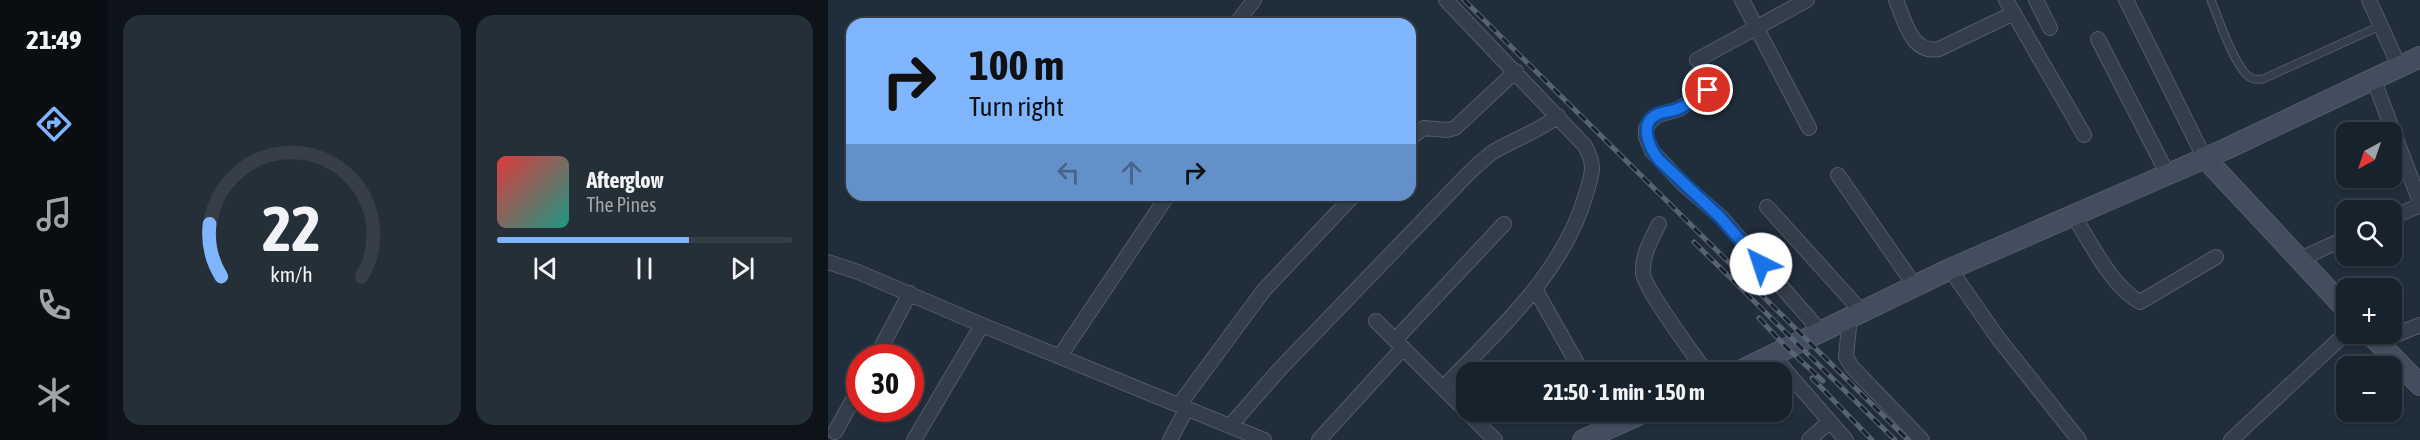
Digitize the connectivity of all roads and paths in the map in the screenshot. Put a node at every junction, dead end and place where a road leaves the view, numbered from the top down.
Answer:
1 (1254, 0) edge
2 (1446, 0) edge
3 (1742, 0) edge
4 (1896, 0) edge
5 (2007, 0) edge
6 (2036, 0) edge
7 (2126, 0) edge
8 (2211, 0) edge
9 (2368, 0) edge
10 (1798, 2) edge
11 (2014, 13) junction
12 (1240, 18) edge
13 (2380, 26) junction
14 (1757, 27) junction
15 (2050, 28) dead end
16 (2098, 39) dead end
17 (2420, 57) edge
18 (1697, 60) dead end
19 (2398, 66) junction
20 (1516, 71) junction
21 (2373, 78) junction
22 (1708, 90) dead end
23 (1558, 116) junction
24 (1809, 128) dead end
25 (1416, 134) edge
26 (2084, 135) dead end
27 (2204, 157) junction
28 (2167, 174) junction
29 (1838, 175) dead end
30 (1164, 201) edge
31 (1348, 201) edge
32 (2420, 203) edge
33 (1767, 207) dead end
34 (2402, 212) edge
35 (2073, 215) junction
36 (1504, 224) dead end
37 (1659, 224) dead end
38 (2336, 243) edge
39 (2216, 257) dead end
40 (2298, 260) junction
41 (828, 262) edge
42 (1950, 269) junction
43 (1915, 286) junction
44 (1535, 289) junction
45 (910, 293) junction
46 (2336, 299) edge
47 (1856, 315) junction
48 (1376, 321) dead end
49 (982, 325) junction
50 (2420, 325) edge
51 (2402, 330) edge
52 (1821, 332) junction
53 (2336, 343) edge
54 (883, 344) edge
55 (1399, 344) junction
56 (2379, 344) edge
57 (1772, 355) junction
58 (1060, 356) junction
59 (1576, 362) edge
60 (1699, 362) edge
61 (1758, 362) edge
62 (2420, 384) edge
63 (1443, 388) junction
64 (1183, 407) junction
65 (846, 412) edge
66 (1603, 422) edge
67 (1830, 422) junction
68 (1230, 426) junction
69 (835, 432) dead end
70 (2235, 439) edge
71 (914, 440) edge
72 (1170, 440) edge
73 (1264, 440) edge
74 (1319, 440) edge
75 (1495, 440) edge
76 (1583, 440) edge
77 (1809, 440) edge
78 (1846, 440) edge
79 (1922, 440) edge
80 (2079, 440) edge

1 - 12 street
2 - 20 street
3 - 14 street
4 - 11 street
5 - 11 street
6 - 15 street
7 - 27 street
8 - 13 lane
9 - 13 street
10 - 14 street
11 - 26 street
13 - 19 street
14 - 18 street
14 - 24 street
16 - 28 street
17 - 19 street
19 - 21 street
20 - 23 street
20 - 25 street
21 - 27 street
21 - 32 street
22 - 52 street
23 - 44 street
23 - 68 street
27 - 28 street
27 - 40 street
28 - 35 street
29 - 43 street
30 - 58 street
31 - 64 street
32 - 34 street
33 - 47 street
35 - 39 street
35 - 42 street
36 - 55 street
37 - 60 street
38 - 40 street
40 - 46 street
41 - 45 street
42 - 43 street
42 - 80 street
43 - 47 street
44 - 59 street
44 - 63 street
45 - 49 street
45 - 54 street
47 - 52 street
47 - 79 street
48 - 55 street
49 - 58 street
49 - 71 street
50 - 51 street
52 - 57 street
53 - 70 street
55 - 63 street
55 - 74 street
56 - 62 street
57 - 61 street
57 - 67 street
58 - 64 street
63 - 75 street
64 - 68 street
64 - 72 street
65 - 69 street
66 - 76 street
67 - 77 street
67 - 78 street
68 - 73 street

